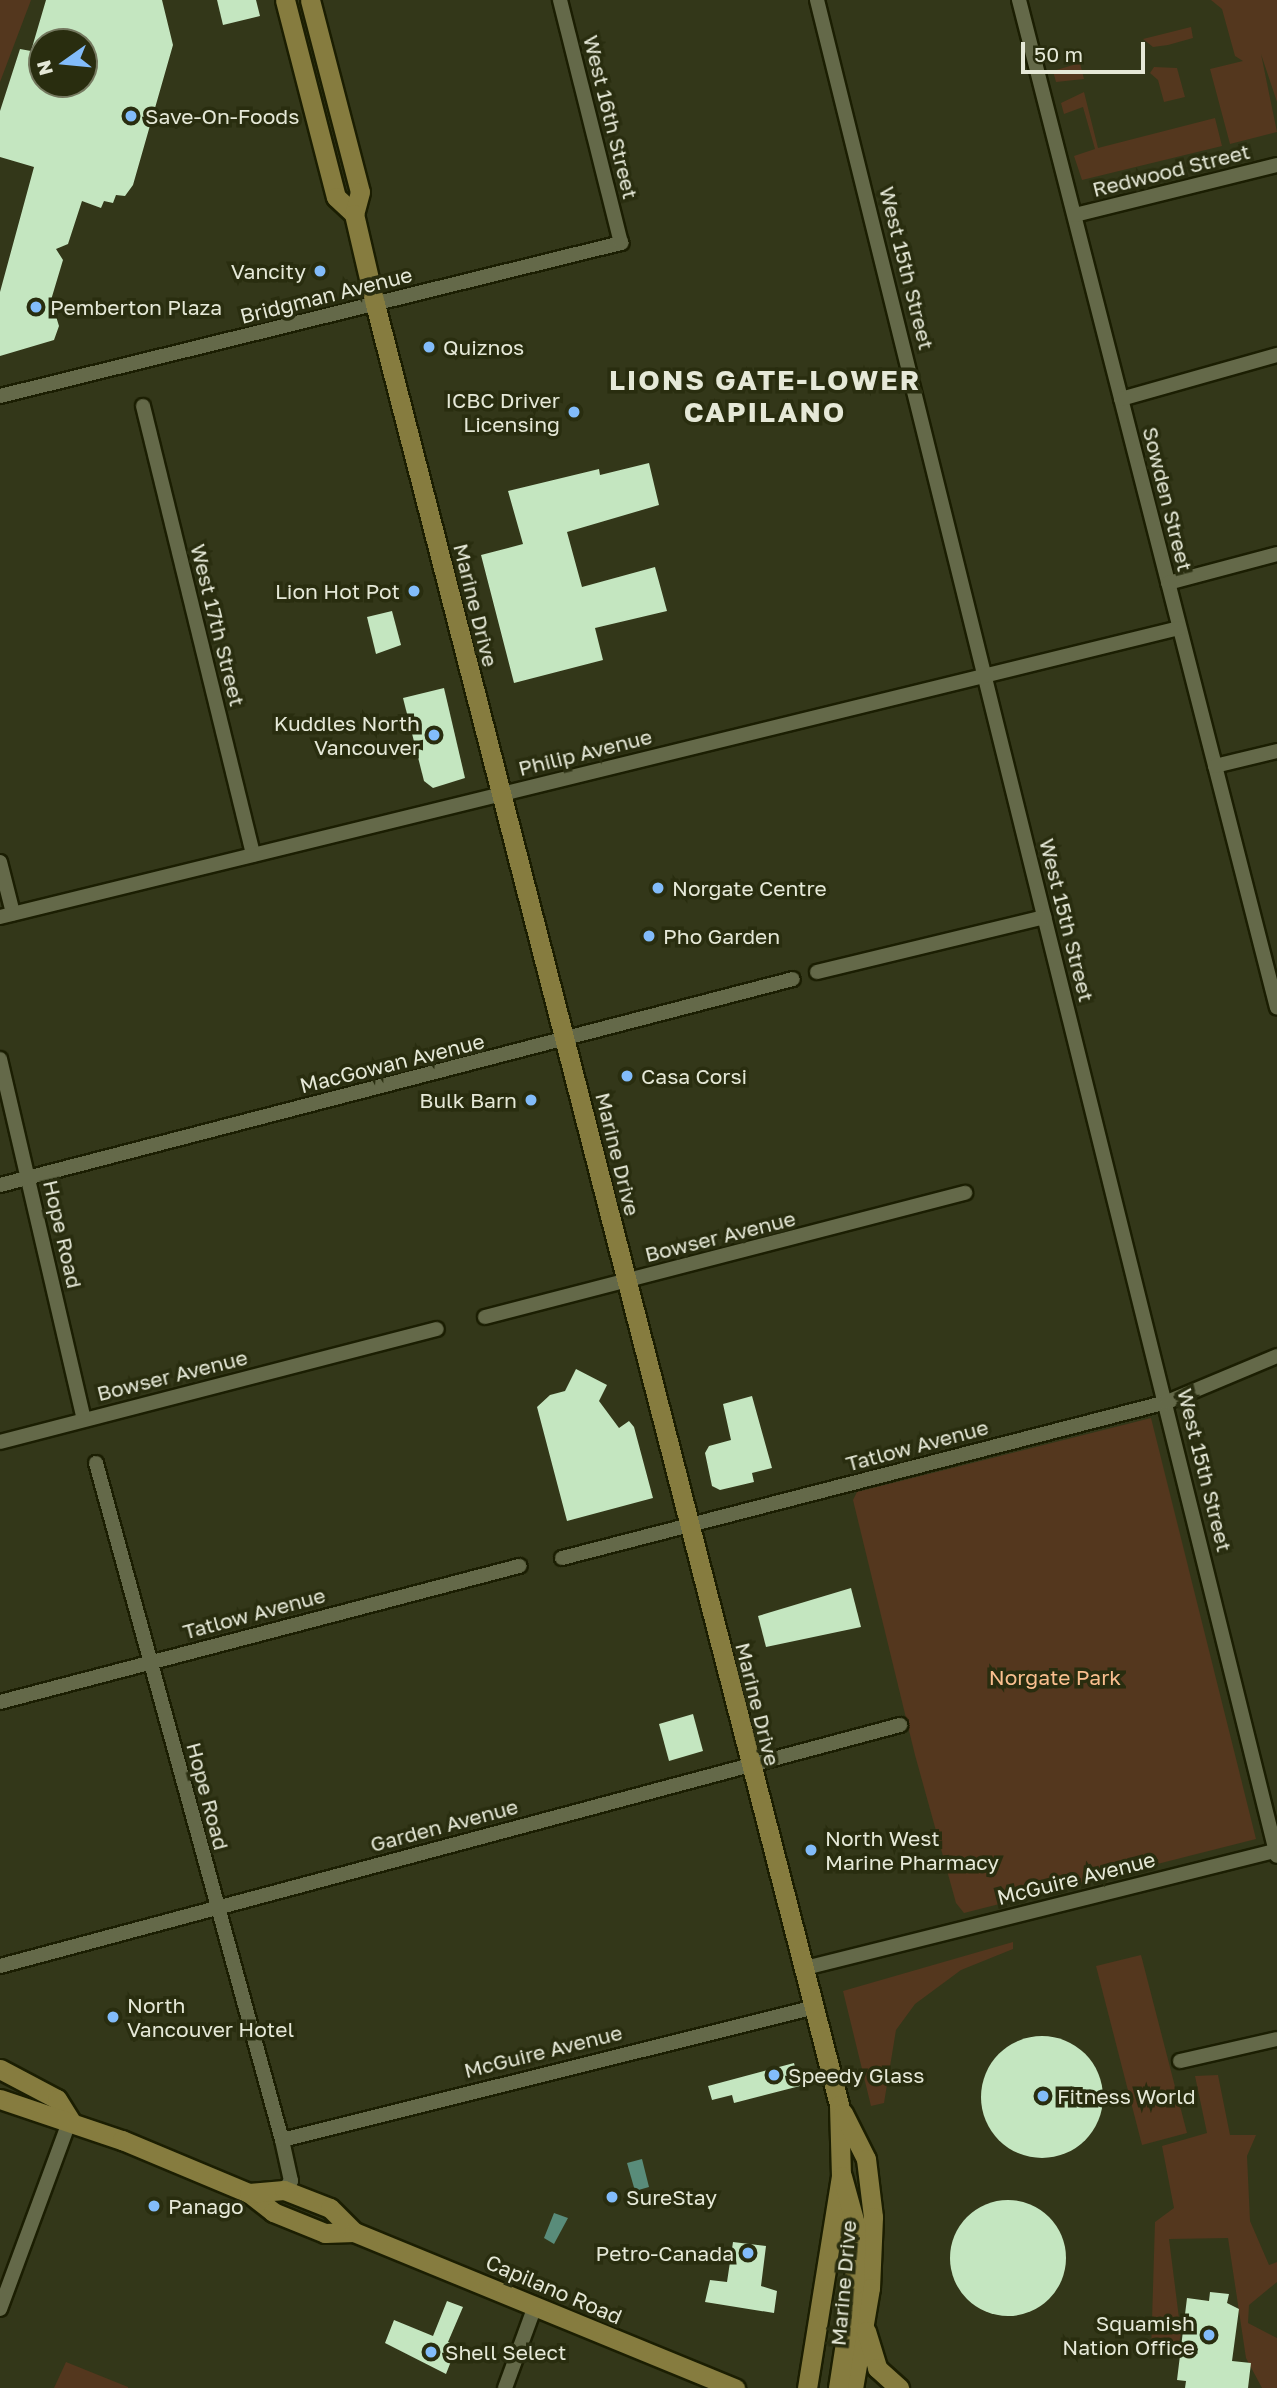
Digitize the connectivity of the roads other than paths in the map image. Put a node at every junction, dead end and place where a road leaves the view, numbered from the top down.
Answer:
1 (285, 0) edge
2 (310, 0) edge
3 (561, 0) edge
4 (817, 0) edge
5 (1018, 0) edge
6 (1277, 165) edge
7 (354, 214) junction
8 (1075, 215) junction
9 (621, 243) joint
10 (375, 304) junction
11 (1277, 355) edge
12 (0, 396) edge
13 (1121, 399) junction
14 (142, 406) dead end
15 (1277, 555) edge
16 (1168, 583) junction
17 (1179, 628) junction
18 (986, 675) junction
19 (1277, 751) edge
20 (1216, 766) junction
21 (501, 794) junction
22 (253, 855) junction
23 (0, 862) edge
24 (6, 915) edge
25 (1044, 917) junction
26 (1270, 946) edge
27 (817, 972) dead end
28 (793, 979) dead end
29 (1277, 1008) edge
30 (566, 1040) junction
31 (0, 1059) edge
32 (29, 1178) junction
33 (0, 1185) edge
34 (965, 1193) dead end
35 (627, 1281) junction
36 (485, 1317) dead end
37 (437, 1329) dead end
38 (1277, 1356) edge
39 (1167, 1402) junction
40 (84, 1419) junction
41 (0, 1442) edge
42 (96, 1463) dead end
43 (690, 1525) junction
44 (562, 1558) dead end
45 (519, 1566) dead end
46 (150, 1662) junction
47 (0, 1702) edge
48 (900, 1726) dead end
49 (750, 1766) junction
50 (1276, 1854) edge
51 (216, 1908) junction
52 (0, 1966) edge
53 (805, 1968) junction
54 (815, 2007) junction
55 (1277, 2039) edge
56 (1180, 2061) dead end
57 (0, 2069) edge
58 (0, 2099) edge
59 (839, 2105) junction
60 (70, 2120) junction
61 (282, 2140) junction
62 (841, 2176) junction
63 (285, 2190) junction
64 (249, 2193) junction
65 (354, 2232) junction
66 (535, 2306) junction
67 (0, 2309) edge
68 (865, 2327) junction
69 (505, 2388) edge
70 (735, 2388) edge
71 (807, 2388) edge
72 (838, 2388) edge
73 (853, 2388) edge
74 (899, 2388) edge

1 - 7 main road, Marine Drive
2 - 7 main road, Marine Drive
3 - 9 street, West 16th Street
4 - 18 street, West 15th Street
5 - 8 street, Sowden Street
6 - 8 street, Redwood Street
7 - 10 main road, Marine Drive
8 - 13 street, Sowden Street
9 - 10 street, Bridgman Avenue
10 - 12 street, Bridgman Avenue
10 - 21 main road, Marine Drive
11 - 13 street
13 - 16 street, Sowden Street
14 - 22 street, West 17th Street
15 - 16 street
16 - 17 street, Sowden Street
17 - 18 street, Philip Avenue
17 - 20 street, Sowden Street
18 - 21 street, Philip Avenue
18 - 25 street, West 15th Street
19 - 20 street
20 - 26 street, Sowden Street
21 - 22 street, Philip Avenue
21 - 30 main road, Marine Drive
22 - 24 street, Philip Avenue
23 - 24 street
25 - 27 street
25 - 39 street, West 15th Street
26 - 29 street, Sowden Street
28 - 30 street, MacGowan Avenue
30 - 32 street, MacGowan Avenue
30 - 35 main road, Marine Drive
31 - 32 street, Hope Road
32 - 33 street, MacGowan Avenue
32 - 40 street, Hope Road
34 - 35 street, Bowser Avenue
35 - 36 street, Bowser Avenue
35 - 43 main road, Marine Drive
37 - 40 street, Bowser Avenue
38 - 39 street, Tatlow Avenue
39 - 43 street, Tatlow Avenue
39 - 50 street, West 15th Street
40 - 41 street, Bowser Avenue
42 - 46 street, Hope Road
43 - 44 street, Tatlow Avenue
43 - 49 main road, Marine Drive
45 - 46 street, Tatlow Avenue
46 - 47 street, Tatlow Avenue
46 - 51 street, Hope Road
48 - 49 street, Garden Avenue
49 - 51 street, Garden Avenue
49 - 53 main road, Marine Drive
50 - 53 street, McGuire Avenue
51 - 52 street, Garden Avenue
51 - 61 street, Hope Road
53 - 54 main road, Marine Drive
54 - 59 main road, Marine Drive
54 - 61 street, McGuire Avenue
55 - 56 street
57 - 60 main road, Capilano Road
58 - 60 main road, Capilano Road
59 - 62 main road, Marine Drive
59 - 68 main road, Marine Drive
60 - 64 main road, Capilano Road
60 - 67 street
61 - 63 street, Hope Road
62 - 71 main road, Marine Drive
62 - 72 main road
63 - 64 main road
63 - 65 main road, Capilano Road
64 - 65 main road, Capilano Road
65 - 66 main road, Capilano Road
66 - 69 street
66 - 70 main road, Capilano Road
68 - 73 main road, Marine Drive
68 - 74 main road

